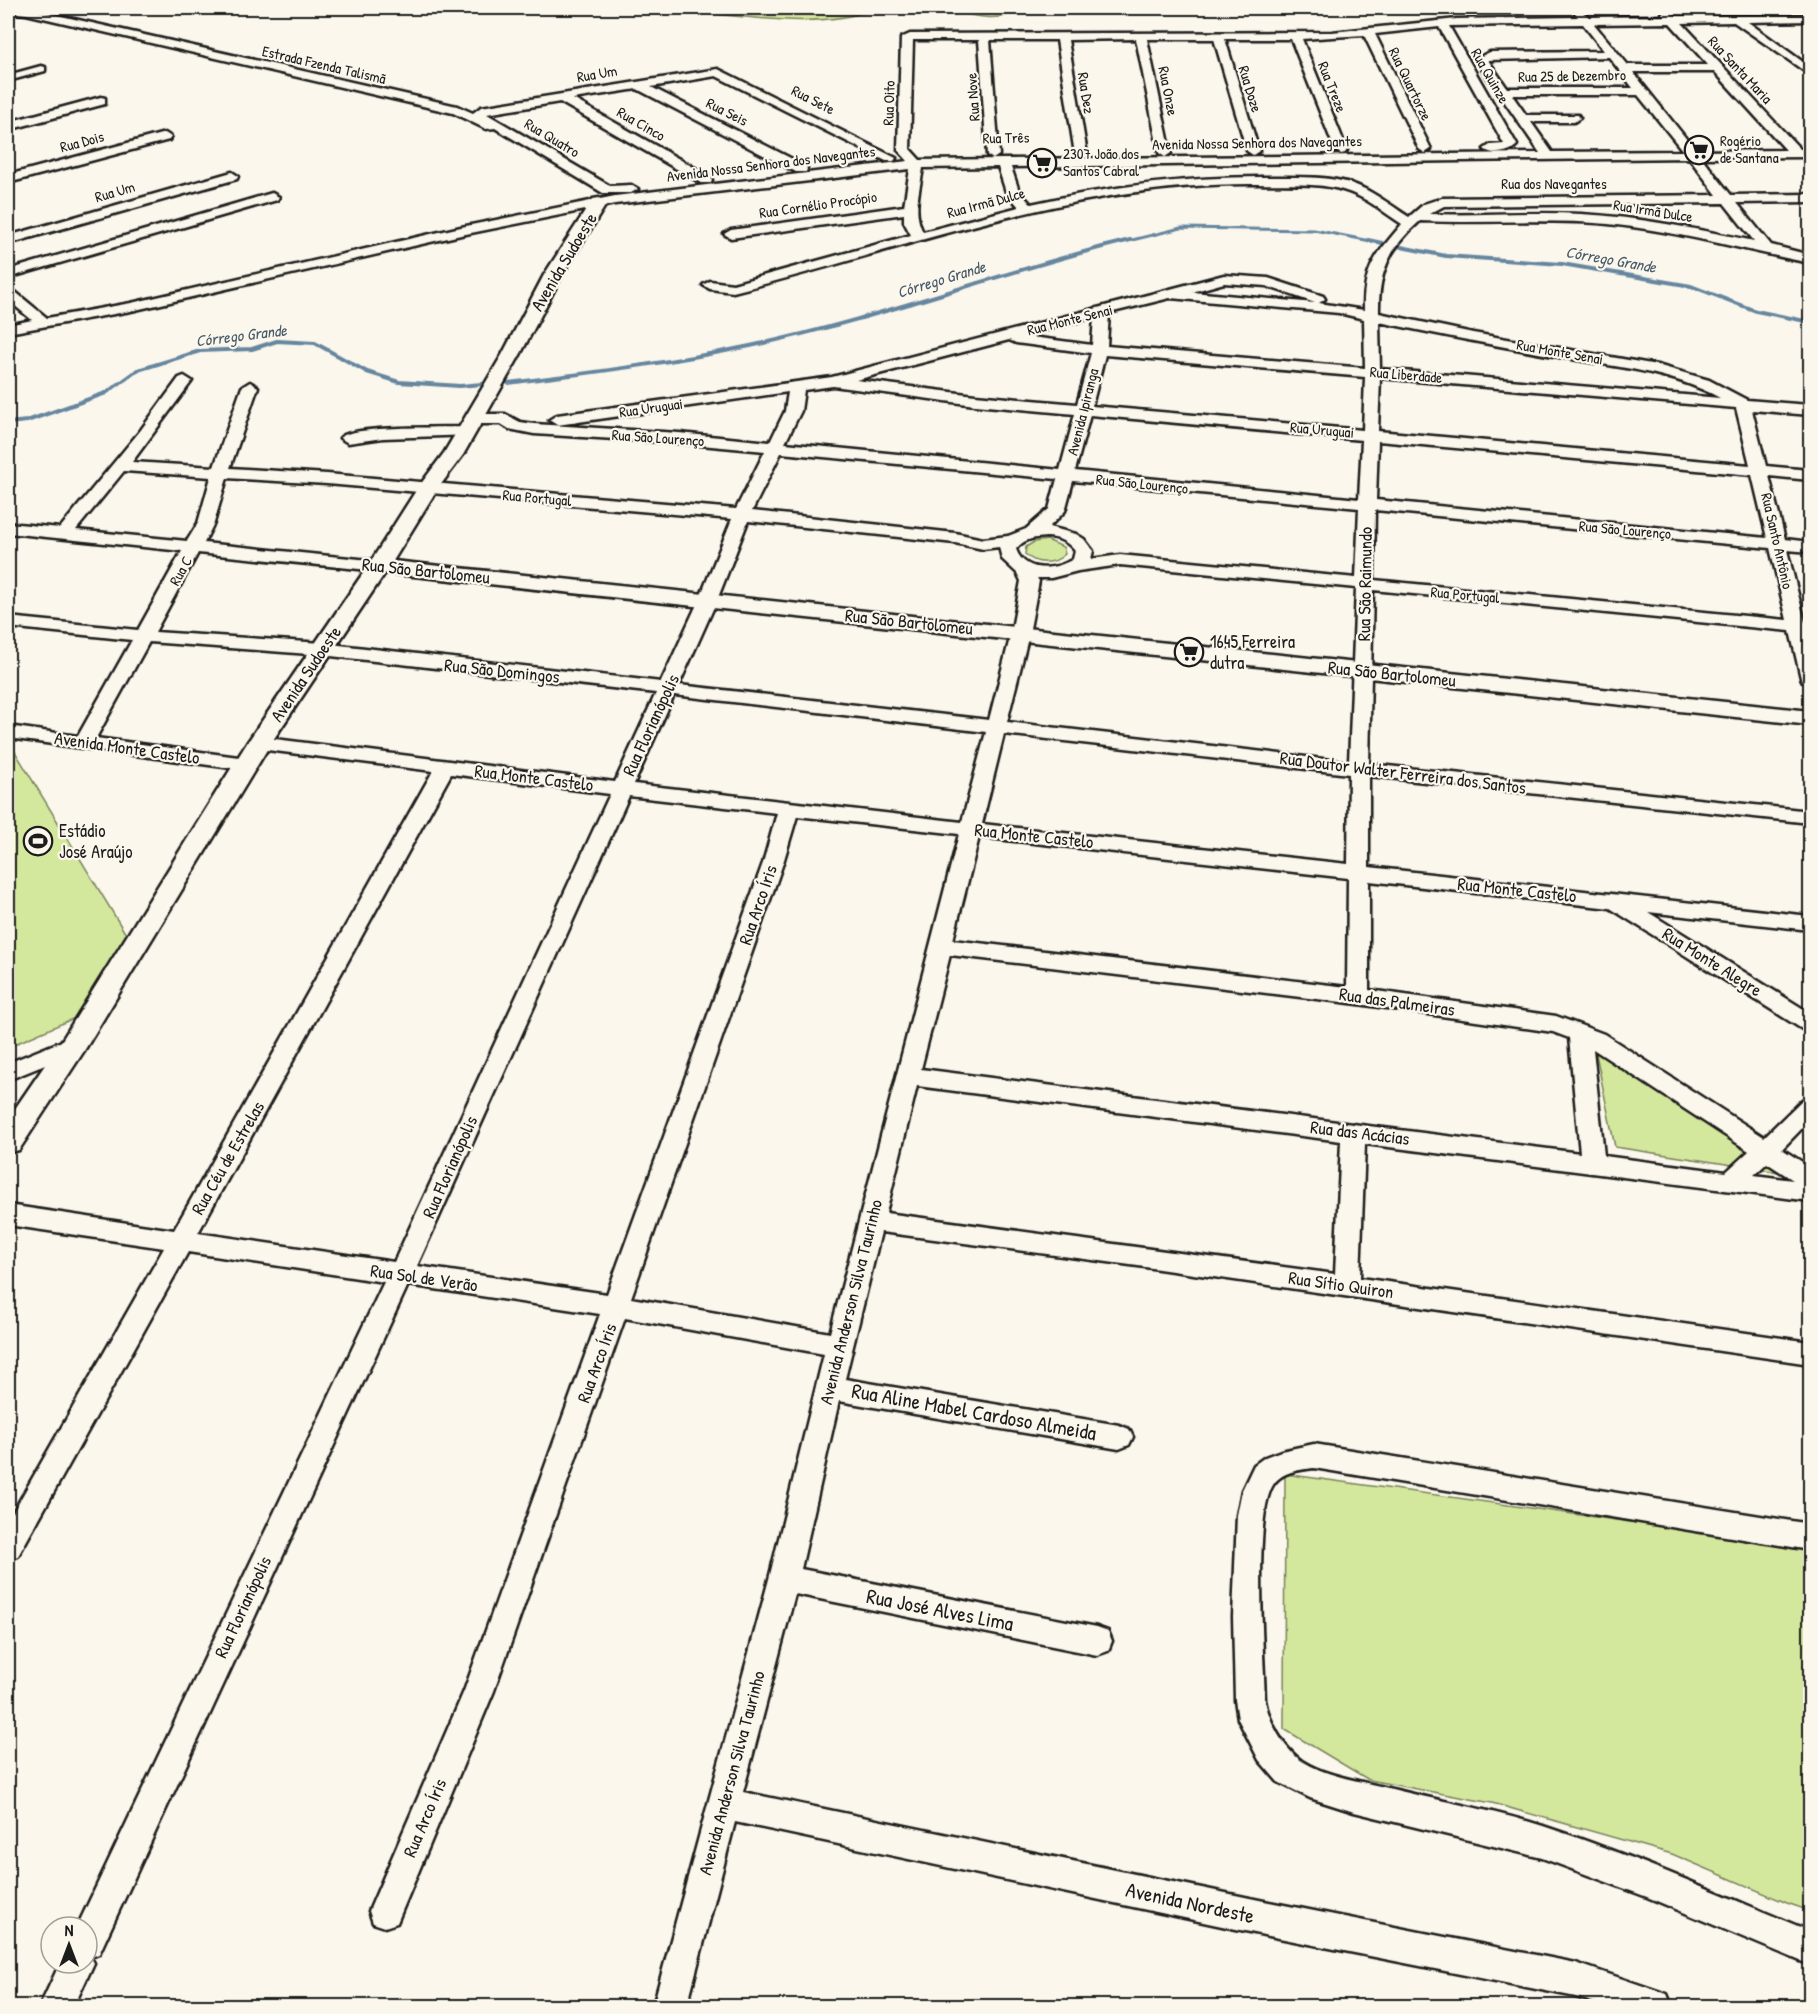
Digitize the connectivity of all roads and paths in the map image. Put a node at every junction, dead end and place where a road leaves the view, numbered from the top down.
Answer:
1 (1576, 8) edge
2 (1662, 8) edge
3 (8, 9) edge
4 (1737, 19) junction
5 (1586, 20) junction
6 (1673, 20) junction
7 (1808, 20) edge
8 (1442, 23) junction
9 (1368, 32) junction
10 (1295, 35) junction
11 (984, 36) junction
12 (1062, 36) junction
13 (1141, 36) junction
14 (1218, 36) junction
15 (1612, 54) junction
16 (1717, 68) junction
17 (41, 69) dead end
18 (1624, 69) junction
19 (1810, 72) edge
20 (722, 73) joint
21 (8, 78) edge
22 (637, 84) junction
23 (1642, 90) junction
24 (1502, 92) junction
25 (560, 97) junction
26 (101, 102) dead end
27 (479, 114) joint
28 (1574, 118) dead end
29 (1522, 119) junction
30 (8, 126) edge
31 (165, 137) dead end
32 (1511, 145) joint
33 (1425, 149) junction
34 (1341, 150) junction
35 (1253, 152) junction
36 (1165, 153) junction
37 (1796, 153) junction
38 (1810, 153) edge
39 (1081, 154) junction
40 (1547, 154) junction
41 (1692, 154) junction
42 (890, 158) junction
43 (998, 159) junction
44 (1323, 159) junction
45 (912, 160) junction
46 (1125, 161) junction
47 (801, 169) junction
48 (232, 176) dead end
49 (8, 179) edge
50 (705, 180) junction
51 (1332, 183) junction
52 (1137, 188) junction
53 (1352, 188) junction
54 (272, 197) dead end
55 (608, 198) junction
56 (1395, 198) dead end
57 (1810, 198) edge
58 (1728, 199) junction
59 (1412, 202) dead end
60 (1429, 207) junction
61 (910, 209) junction
62 (1029, 209) junction
63 (1413, 220) junction
64 (730, 234) dead end
65 (920, 238) junction
66 (8, 240) edge
67 (1798, 243) dead end
68 (1765, 246) junction
69 (1810, 259) edge
70 (8, 274) edge
71 (710, 285) dead end
72 (8, 293) edge
73 (1170, 294) junction
74 (1339, 309) junction
75 (1102, 312) junction
76 (8, 316) edge
77 (1372, 317) junction
78 (44, 323) junction
79 (13, 328) edge
80 (1002, 338) junction
81 (1099, 350) junction
82 (1373, 372) junction
83 (183, 381) dead end
84 (833, 381) junction
85 (250, 387) dead end
86 (797, 387) junction
87 (1743, 404) junction
88 (1082, 409) junction
89 (1810, 410) edge
90 (505, 419) junction
91 (470, 425) junction
92 (1370, 435) junction
93 (348, 438) dead end
94 (774, 448) junction
95 (119, 466) junction
96 (221, 471) junction
97 (1760, 471) junction
98 (1810, 475) edge
99 (1066, 477) junction
100 (427, 489) junction
101 (1367, 506) junction
102 (1057, 511) junction
103 (742, 515) junction
104 (10, 533) edge
105 (1032, 533) junction
106 (64, 534) junction
107 (955, 538) junction
108 (1013, 541) junction
109 (1076, 541) junction
110 (1776, 544) junction
111 (194, 547) junction
112 (1810, 547) edge
113 (1120, 560) junction
114 (1016, 564) junction
115 (379, 566) junction
116 (1069, 569) junction
117 (1366, 586) junction
118 (1027, 596) junction
119 (708, 600) junction
120 (8, 622) edge
121 (1804, 627) edge
122 (1020, 634) junction
123 (141, 636) junction
124 (322, 650) junction
125 (1362, 671) junction
126 (1810, 678) edge
127 (667, 688) junction
128 (1810, 718) edge
129 (995, 726) junction
130 (8, 732) edge
131 (84, 743) junction
132 (259, 743) junction
133 (246, 764) junction
134 (445, 767) junction
135 (1359, 768) junction
136 (621, 789) junction
137 (789, 808) junction
138 (1810, 817) edge
139 (970, 829) junction
140 (1357, 872) junction
141 (1614, 901) junction
142 (1810, 923) edge
143 (941, 946) junction
144 (1358, 996) junction
145 (1810, 1023) edge
146 (1580, 1032) junction
147 (74, 1044) junction
148 (8, 1072) edge
149 (909, 1076) junction
150 (1810, 1106) edge
151 (1353, 1132) junction
152 (8, 1141) edge
153 (1765, 1151) junction
154 (1593, 1164) junction
155 (1810, 1179) edge
156 (1731, 1182) junction
157 (1810, 1192) edge
158 (8, 1215) edge
159 (871, 1221) junction
160 (180, 1242) junction
161 (401, 1274) junction
162 (1347, 1286) junction
163 (617, 1306) junction
164 (840, 1346) junction
165 (1810, 1353) edge
166 (829, 1388) junction
167 (1119, 1437) dead end
168 (1810, 1537) edge
169 (8, 1547) edge
170 (784, 1579) junction
171 (1097, 1641) dead end
172 (724, 1804) junction
173 (385, 1911) dead end
174 (99, 1916) edge
175 (1810, 1948) edge
176 (72, 1975) edge
177 (57, 2007) edge
178 (670, 2007) edge
179 (1655, 2007) edge

1 - 5 street
2 - 6 street, Rua Santa Maria
3 - 55 street, Estrada Fzenda Talismã
4 - 6 street
4 - 7 street
4 - 19 street
5 - 6 street
5 - 8 street
5 - 15 street
6 - 16 street, Rua Santa Maria
8 - 9 street
8 - 32 street, Rua Quinze
9 - 10 street
9 - 33 street, Rua Quartorze
10 - 14 street
10 - 34 street, Rua Treze
11 - 12 street
11 - 43 street, Rua Nove
11 - 45 street, Rua Oito
12 - 13 street
12 - 39 street, Rua Dez
13 - 14 street
13 - 36 street, Rua Onze
14 - 35 street, Rua Doze
15 - 18 street
15 - 24 street
16 - 18 street
16 - 37 street, Rua Santa Maria
17 - 21 street
18 - 23 street
20 - 22 street, Rua Um
20 - 42 street, Rua Sete
22 - 25 street, Rua Um
22 - 47 street, Rua Seis
23 - 24 street, Rua 25 de Dezembro
23 - 41 street
24 - 29 street
25 - 27 street, Rua Um
25 - 50 street, Rua Cinco
26 - 30 street
27 - 55 street, Rua Quatro
28 - 29 street
29 - 40 street
31 - 49 street, Rua Dois
32 - 33 street, Rua Três
33 - 34 street, Rua Três
34 - 35 street, Rua Três
35 - 36 street, Rua Três
36 - 39 street, Rua Três
37 - 38 street, Avenida Nossa Senhora dos Navegantes
37 - 41 street, Avenida Nossa Senhora dos Navegantes
39 - 43 street, Rua Três
40 - 41 street, Avenida Nossa Senhora dos Navegantes
40 - 44 street, Avenida Nossa Senhora dos Navegantes
41 - 58 street
42 - 45 street
42 - 47 street
43 - 45 street, Avenida Nossa Senhora dos Navegantes
43 - 46 street, Avenida Nossa Senhora dos Navegantes
43 - 62 street, Rua Nove
44 - 46 street, Avenida Nossa Senhora dos Navegantes
44 - 51 street
45 - 55 street, Avenida Nossa Senhora dos Navegantes
45 - 61 street, Rua Oito
46 - 52 street
47 - 50 street
48 - 66 street, Rua Um
50 - 55 street
51 - 52 street, Rua Irmã Dulce
51 - 53 street, Rua Irmã Dulce
52 - 62 street, Rua Irmã Dulce
53 - 56 street
53 - 63 street, Rua Irmã Dulce
54 - 70 street
55 - 78 street
55 - 91 street, Avenida Sudoeste
57 - 58 street, Rua dos Navegantes
58 - 60 street, Rua dos Navegantes
58 - 68 street
59 - 60 street
60 - 63 street, Rua dos Navegantes
61 - 64 street, Rua Cornélio Procópio
61 - 65 street
62 - 65 street, Rua Irmã Dulce
63 - 68 street, Rua Irmã Dulce
63 - 77 street, Rua dos Navegantes
65 - 71 street, Rua Irmã Dulce
67 - 68 street
68 - 69 street, Rua Irmã Dulce
72 - 78 street
73 - 74 street
73 - 74 street, Rua Monte Senai
73 - 75 street, Rua Monte Senai
74 - 77 street, Rua Monte Senai
75 - 80 street, Rua Monte Senai
75 - 81 street, Avenida Ipiranga
76 - 79 street
77 - 82 street, Rua São Raimundo
77 - 87 street, Rua Monte Senai
78 - 79 street
80 - 81 street, Rua Liberdade
80 - 84 street, Rua Monte Senai
81 - 82 street, Rua Liberdade
81 - 88 street, Avenida Ipiranga
82 - 87 street, Rua Liberdade
82 - 92 street, Rua São Raimundo
83 - 95 street
84 - 86 street, Rua Monte Senai
84 - 88 street, Rua Uruguai
85 - 96 street, Rua C
86 - 90 street, Rua Uruguai
86 - 94 street, Rua Florianópolis
87 - 89 street, Rua Liberdade
87 - 97 street, Rua Santo Antônio
88 - 92 street, Rua Uruguai
88 - 99 street, Avenida Ipiranga
90 - 91 street, Rua São Lourenço
90 - 94 street, Rua São Lourenço
91 - 93 street
91 - 100 street, Avenida Sudoeste
92 - 97 street, Rua Uruguai
92 - 101 street, Rua São Raimundo
94 - 99 street, Rua São Lourenço
94 - 103 street, Rua Florianópolis
95 - 96 street, Rua Portugal
95 - 106 street
96 - 100 street, Rua Portugal
96 - 111 street, Rua C
97 - 98 street, Rua Uruguai
97 - 110 street, Rua Santo Antônio
99 - 101 street, Rua São Lourenço
99 - 102 street, Avenida Ipiranga
100 - 103 street, Rua Portugal
100 - 115 street, Avenida Sudoeste
101 - 110 street, Rua São Lourenço
101 - 117 street, Rua São Raimundo
102 - 105 street
102 - 109 street
103 - 107 street, Rua Portugal
103 - 119 street, Rua Florianópolis
104 - 106 street, Rua São Bartolomeu
105 - 108 street
105 - 109 street
106 - 111 street, Rua São Bartolomeu
107 - 108 street
107 - 114 street
108 - 114 street, Avenida Anderson Silva Taurinho
109 - 113 street
109 - 116 street
110 - 112 street, Rua São Lourenço
110 - 121 street, Rua Santo Antônio
111 - 115 street, Rua São Bartolomeu
111 - 123 street, Rua C
113 - 116 street
113 - 117 street, Rua Portugal
114 - 116 street
114 - 118 street, Avenida Anderson Silva Taurinho
115 - 119 street, Rua São Bartolomeu
115 - 124 street, Avenida Sudoeste
116 - 118 street
117 - 121 street, Rua Portugal
117 - 125 street, Rua São Raimundo
118 - 122 street, Avenida Anderson Silva Taurinho
119 - 122 street, Rua São Bartolomeu
119 - 127 street, Rua Florianópolis
120 - 123 street, Rua São Domingos
121 - 126 street, Rua Santo Antônio
122 - 125 street, Rua São Bartolomeu
122 - 129 street, Avenida Anderson Silva Taurinho
123 - 124 street, Rua São Domingos
123 - 131 street, Rua C
124 - 127 street, Rua São Domingos
124 - 132 street, Avenida Sudoeste
125 - 128 street, Rua São Bartolomeu
125 - 135 street, Rua São Raimundo
127 - 129 street, Rua São Domingos
127 - 136 street, Rua Florianópolis
129 - 135 street, Rua Doutor Walter Ferreira dos Santos
129 - 139 street, Avenida Anderson Silva Taurinho
130 - 131 street, Avenida Monte Castelo
131 - 133 street, Avenida Monte Castelo
132 - 133 street, Avenida Sudoeste
132 - 134 street, Rua Monte Castelo
133 - 147 street, Avenida Sudoeste
134 - 136 street, Rua Monte Castelo
134 - 160 street, Rua Céu de Estrelas
135 - 138 street, Rua Doutor Walter Ferreira dos Santos
135 - 140 street, Rua São Raimundo
136 - 137 street, Rua Monte Castelo
136 - 161 street, Rua Florianópolis
137 - 139 street, Rua Monte Castelo
137 - 163 street, Rua Arco Íris
139 - 140 street, Rua Monte Castelo
139 - 143 street, Avenida Anderson Silva Taurinho
140 - 141 street, Rua Monte Castelo
140 - 144 street, Rua São Raimundo
141 - 142 street, Rua Monte Castelo
141 - 145 street, Rua Monte Alegre
143 - 144 street, Rua das Palmeiras
143 - 149 street, Avenida Anderson Silva Taurinho
144 - 146 street, Rua das Palmeiras
146 - 153 street, Rua das Palmeiras
146 - 154 street
147 - 148 street
147 - 152 street, Avenida Sudoeste
149 - 151 street, Rua das Acácias
149 - 159 street, Avenida Anderson Silva Taurinho
150 - 153 street
151 - 154 street, Rua das Acácias
151 - 162 street
153 - 155 street, Rua das Palmeiras
153 - 156 street
154 - 156 street, Rua das Acácias
156 - 157 street, Rua das Acácias
158 - 160 street, Rua Sol de Verão
159 - 162 street, Rua Sítio Quiron
159 - 164 street, Avenida Anderson Silva Taurinho
160 - 161 street, Rua Sol de Verão
160 - 169 street, Rua Céu de Estrelas
161 - 163 street, Rua Sol de Verão
161 - 174 street, Rua Florianópolis
162 - 165 street, Rua Sítio Quiron
163 - 164 street, Rua Sol de Verão
163 - 173 street, Rua Arco Íris
164 - 166 street, Avenida Anderson Silva Taurinho
166 - 167 street, Rua Aline Mabel Cardoso Almeida
166 - 170 street, Avenida Anderson Silva Taurinho
168 - 175 street
170 - 171 street, Rua José Alves Lima
170 - 172 street, Avenida Anderson Silva Taurinho
172 - 178 street, Avenida Anderson Silva Taurinho
172 - 179 street, Avenida Nordeste
176 - 177 street

